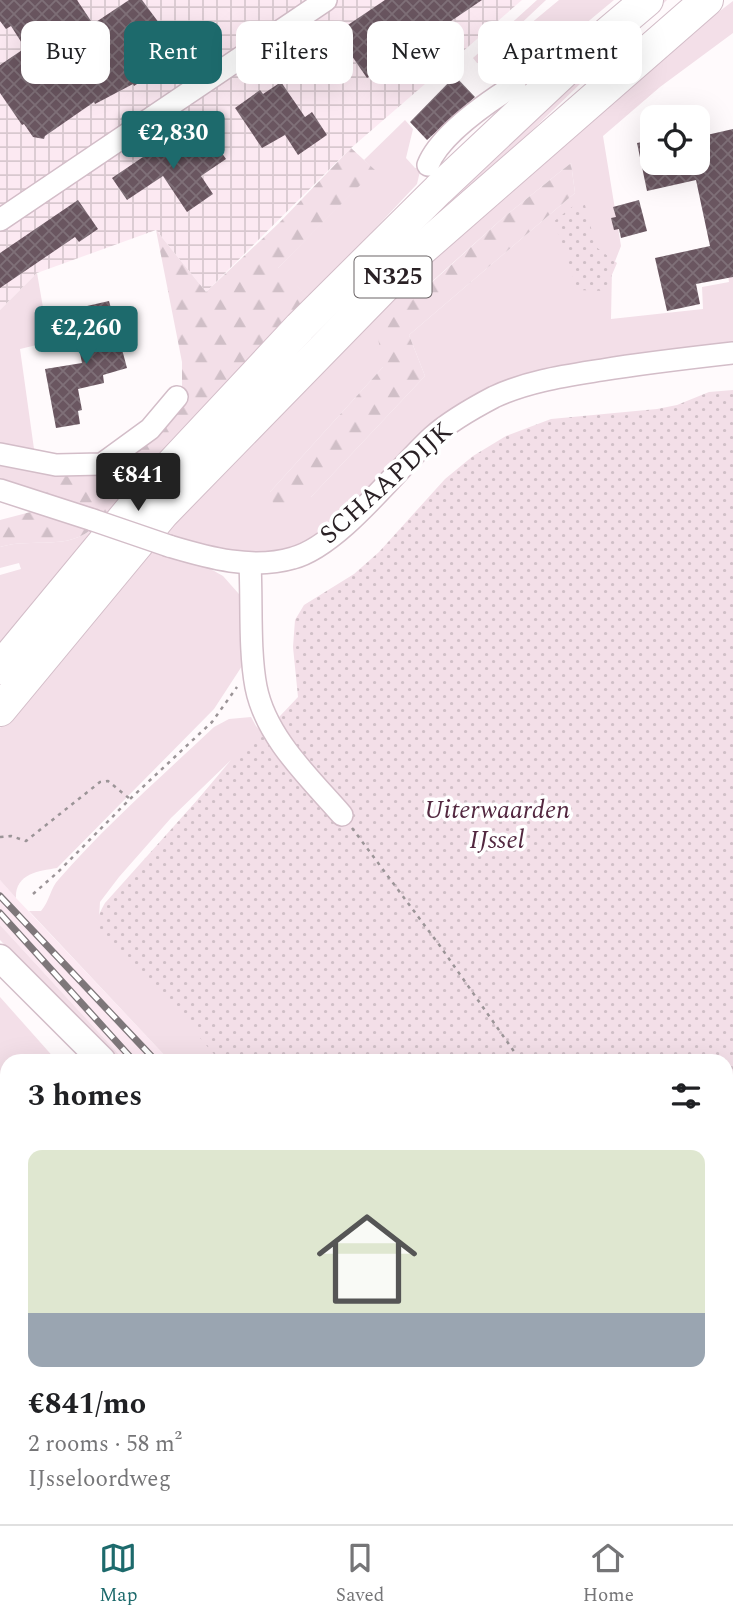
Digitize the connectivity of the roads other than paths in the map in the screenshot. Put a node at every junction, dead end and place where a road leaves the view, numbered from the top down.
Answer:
1 (326, 0) edge
2 (647, 0) edge
3 (707, 0) edge
4 (622, 21) edge
5 (551, 84) edge
6 (515, 85) edge
7 (428, 165) joint
8 (412, 216) junction
9 (0, 220) edge
10 (733, 353) edge
11 (177, 397) dead end
12 (0, 454) edge
13 (0, 489) edge
14 (250, 564) junction
15 (0, 668) edge
16 (0, 710) edge
17 (342, 815) road end
18 (0, 958) edge
19 (96, 1054) edge

1 - 9 street
2 - 4 highway, N325
3 - 16 highway, N325
5 - 8 highway, N325
6 - 7 street
7 - 8 highway
8 - 15 highway, N325
10 - 14 street, SCHAAPDIJK
11 - 12 street
13 - 14 street, SCHAAPDIJK, bridge
14 - 17 street
18 - 19 main road

